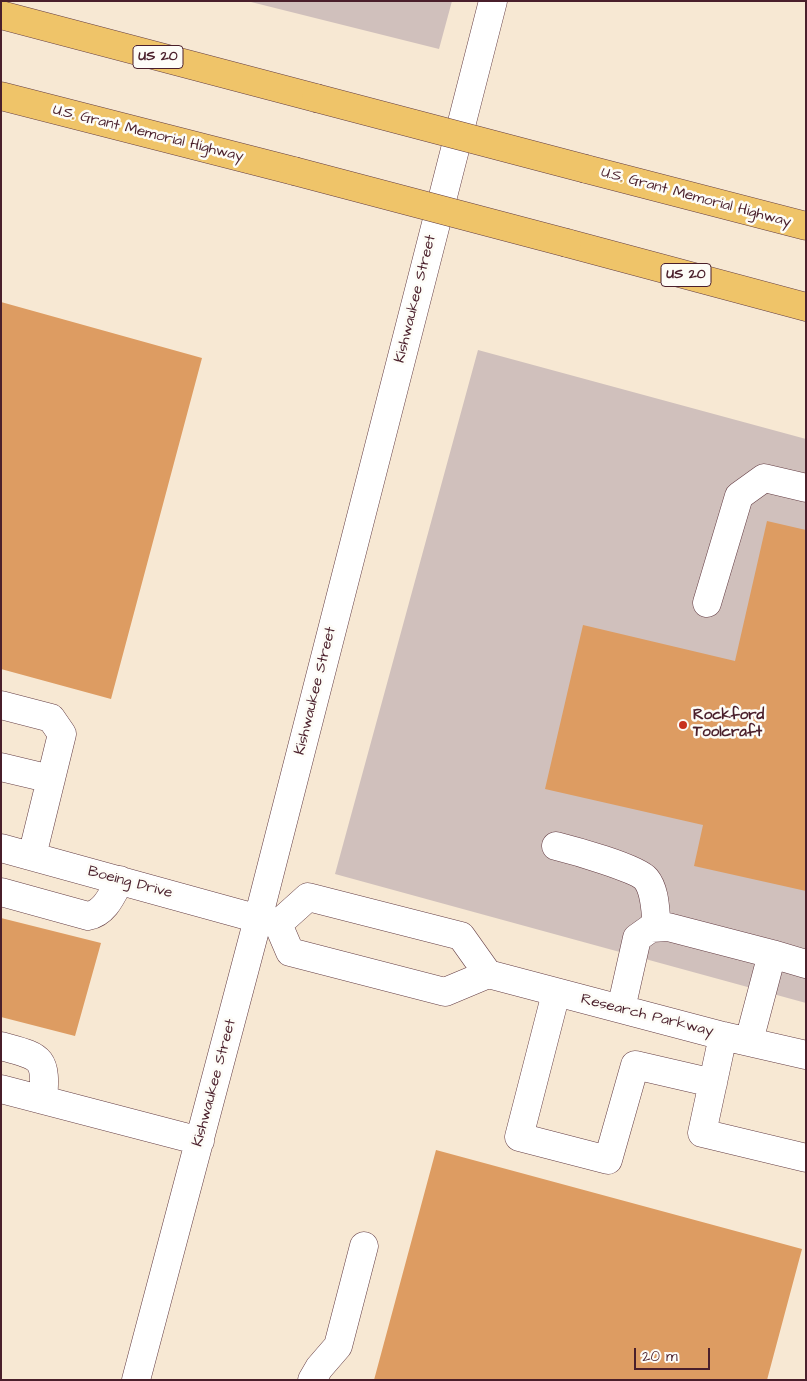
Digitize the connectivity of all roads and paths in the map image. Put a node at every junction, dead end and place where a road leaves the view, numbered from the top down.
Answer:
1 (493, 1) edge
2 (1, 15) edge
3 (1, 96) edge
4 (806, 226) edge
5 (806, 307) edge
6 (806, 488) edge
7 (707, 603) dead end
8 (1, 704) edge
9 (1, 767) edge
10 (51, 779) junction
11 (556, 846) dead end
12 (1, 848) edge
13 (32, 856) junction
14 (120, 880) junction
15 (1, 892) edge
16 (268, 922) junction
17 (657, 927) junction
18 (772, 954) junction
19 (806, 964) edge
20 (488, 974) junction
21 (556, 993) junction
22 (621, 1009) junction
23 (736, 1039) junction
24 (1, 1046) edge
25 (806, 1055) edge
26 (713, 1083) junction
27 (1, 1089) edge
28 (43, 1100) junction
29 (200, 1141) junction
30 (806, 1158) edge
31 (364, 1246) dead end
32 (136, 1380) edge
33 (312, 1380) edge

1 - 16 street, Kishwaukee Street
2 - 4 highway, U.S. Grant Memorial Highway / US 20, bridge
3 - 5 highway, U.S. Grant Memorial Highway / US 20, bridge
6 - 7 street
8 - 10 street
9 - 10 street
10 - 13 street
11 - 17 street
12 - 13 street, Boeing Drive
13 - 14 street, Boeing Drive
14 - 15 street
14 - 16 street, Boeing Drive
16 - 20 street
16 - 20 street
16 - 29 street, Kishwaukee Street
17 - 18 street
17 - 22 street
18 - 19 street
18 - 23 street
20 - 21 street, Research Parkway
21 - 22 street, Research Parkway
21 - 26 street
22 - 23 street, Research Parkway
23 - 25 street, Research Parkway
23 - 26 street
24 - 28 street
26 - 30 street
27 - 28 street
28 - 29 street
29 - 32 street, Kishwaukee Street
31 - 33 street

